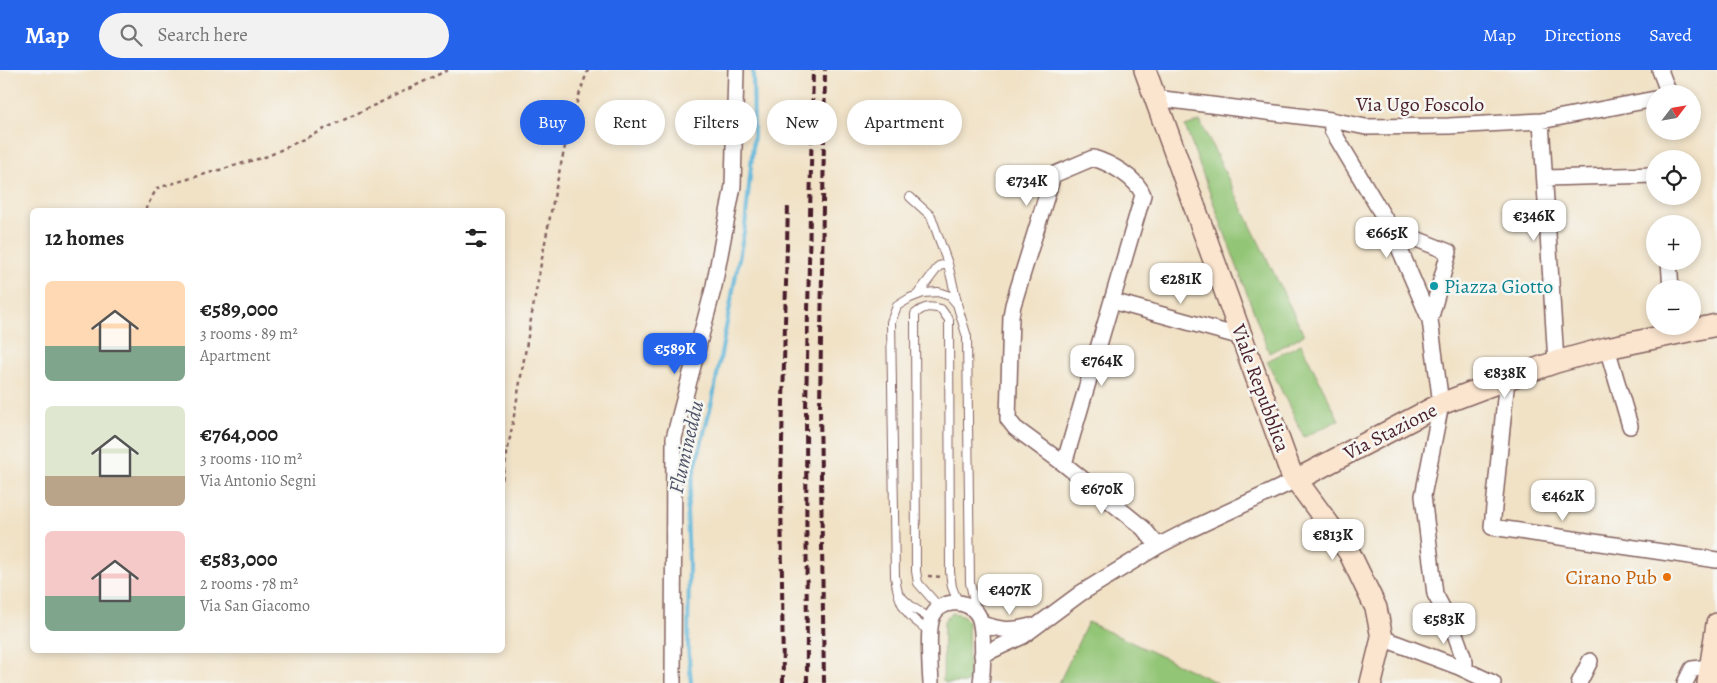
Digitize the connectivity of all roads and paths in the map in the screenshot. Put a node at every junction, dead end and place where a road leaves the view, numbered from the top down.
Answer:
1 (448, 70) edge
2 (588, 70) edge
3 (736, 70) edge
4 (1145, 70) edge
5 (1660, 70) edge
6 (1666, 85) edge
7 (1155, 98) junction
8 (1646, 101) edge
9 (1331, 120) junction
10 (1541, 121) junction
11 (1646, 176) edge
12 (1545, 178) junction
13 (910, 197) dead end
14 (146, 208) edge
15 (1391, 229) junction
16 (948, 264) junction
17 (916, 295) junction
18 (1112, 301) junction
19 (958, 304) junction
20 (1430, 320) junction
21 (1717, 325) edge
22 (1701, 327) edge
23 (1655, 335) edge
24 (1242, 337) junction
25 (1607, 348) junction
26 (1556, 362) junction
27 (1507, 379) junction
28 (1441, 404) junction
29 (1630, 426) dead end
30 (505, 463) edge
31 (1064, 464) junction
32 (1296, 480) junction
33 (1158, 546) junction
34 (1717, 560) edge
35 (917, 576) junction
36 (951, 577) junction
37 (897, 593) junction
38 (958, 602) junction
39 (978, 618) junction
40 (934, 620) junction
41 (1039, 624) junction
42 (1717, 624) edge
43 (1382, 638) junction
44 (982, 655) junction
45 (1590, 661) dead end
46 (1465, 670) junction
47 (1709, 675) edge
48 (673, 683) edge
49 (931, 683) edge
50 (981, 683) edge
51 (1371, 683) edge
52 (1493, 683) edge
53 (1579, 683) edge
54 (1685, 683) edge

1 - 14 path
2 - 30 path
3 - 48 street
4 - 7 main road, Viale Repubblica
5 - 6 street
7 - 9 street, Via Ugo Foscolo
7 - 24 main road, Viale Repubblica
8 - 10 street, Via Ugo Foscolo
9 - 10 street, Via Ugo Foscolo
9 - 15 street
10 - 12 street
11 - 12 street
12 - 26 street
13 - 16 lane
15 - 20 street
15 - 20 street
16 - 17 lane
16 - 19 lane
17 - 19 lane
17 - 37 lane
18 - 24 street
18 - 31 street
18 - 31 street
19 - 39 lane
20 - 28 street
21 - 22 main road, Via Stazione
23 - 25 main road, Via Stazione
24 - 32 main road, Viale Repubblica
25 - 26 main road, Via Stazione
25 - 29 street
26 - 27 main road, Via Stazione
27 - 28 main road, Via Stazione
27 - 34 street
28 - 32 main road, Via Stazione
28 - 46 street
31 - 33 street
32 - 33 street
32 - 43 main road, Viale Repubblica
33 - 41 street
35 - 36 path
35 - 36 lane
35 - 40 lane
36 - 38 lane
37 - 40 lane
37 - 40 lane
38 - 39 street
38 - 40 street
39 - 41 street
39 - 44 street
40 - 49 street
41 - 44 street
42 - 47 main road
43 - 46 street
43 - 51 main road
44 - 50 street
45 - 53 street
46 - 52 street
47 - 54 street

